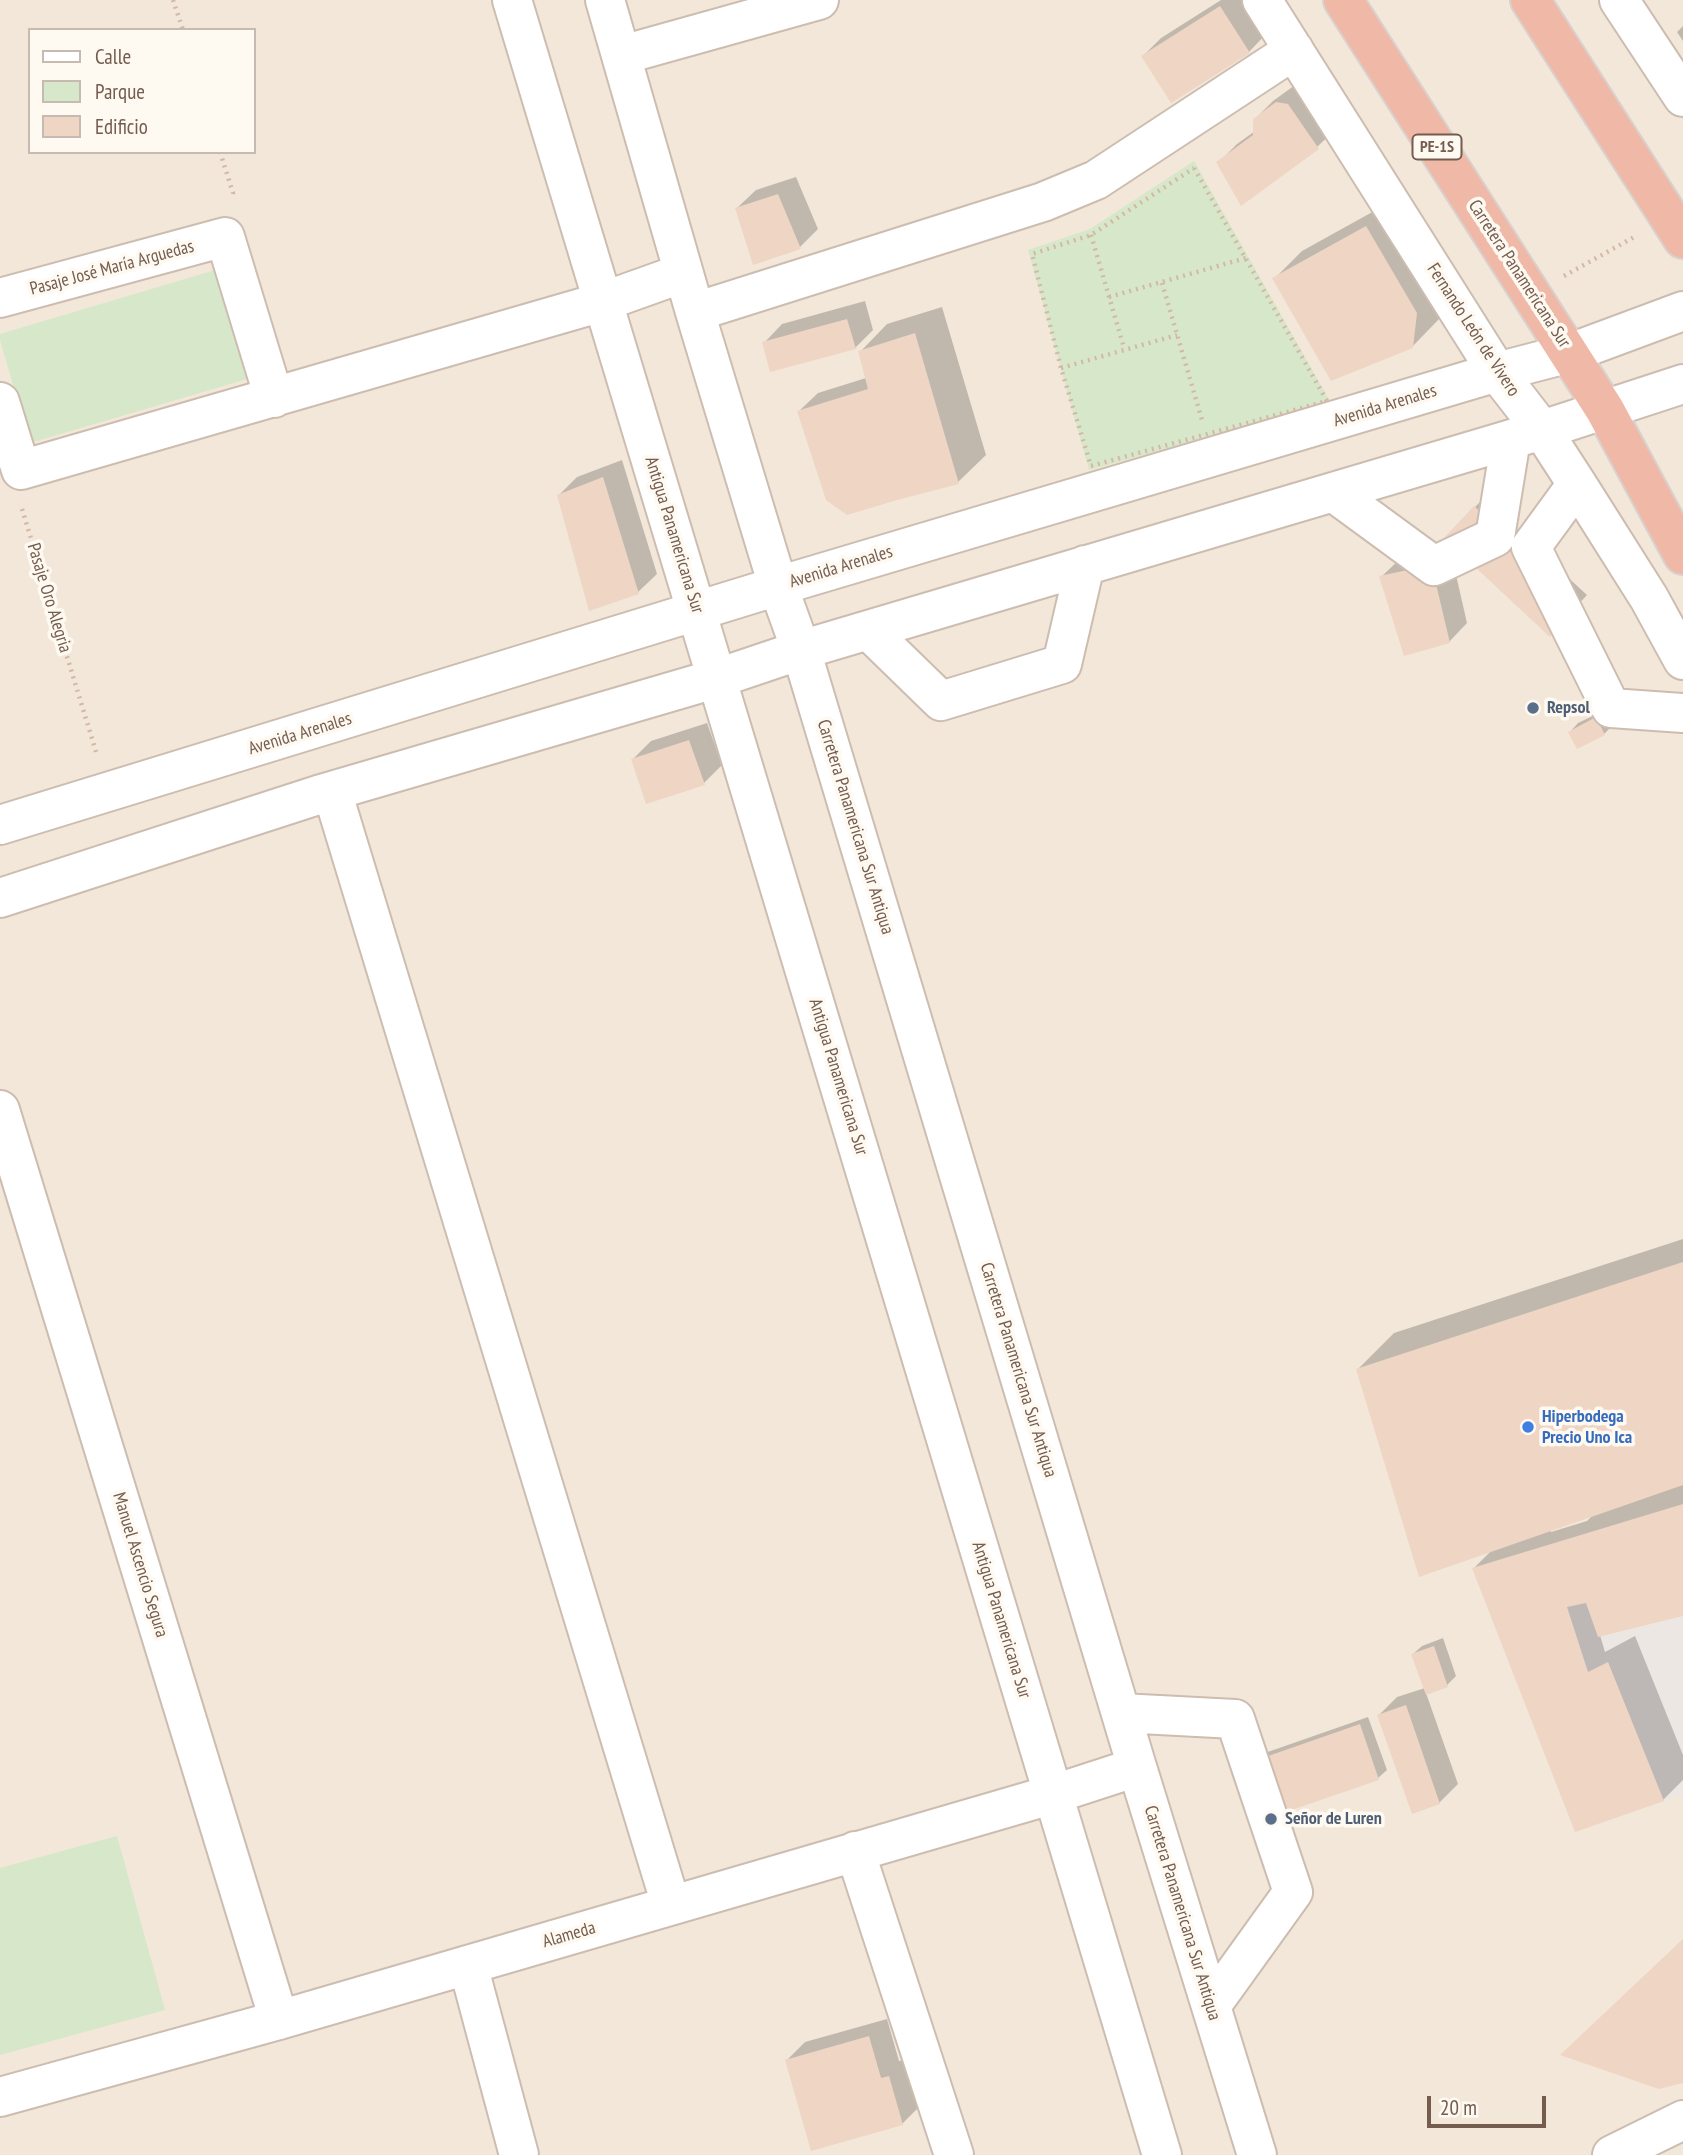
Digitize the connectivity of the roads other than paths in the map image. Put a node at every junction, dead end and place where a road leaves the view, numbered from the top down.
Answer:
1 (512, 0) edge
2 (605, 0) edge
3 (819, 0) edge
4 (1262, 0) edge
5 (1343, 0) edge
6 (1530, 0) edge
7 (1619, 0) edge
8 (1294, 50) junction
9 (622, 55) junction
10 (1682, 95) edge
11 (1676, 229) edge
12 (683, 273) junction
13 (0, 298) edge
14 (602, 302) junction
15 (1683, 311) edge
16 (695, 312) junction
17 (1570, 353) junction
18 (1497, 372) junction
19 (1683, 384) edge
20 (274, 398) junction
21 (0, 402) edge
22 (1605, 410) junction
23 (1526, 435) junction
24 (1577, 484) junction
25 (1333, 492) junction
26 (1513, 542) junction
27 (1683, 555) edge
28 (1085, 565) junction
29 (778, 586) junction
30 (698, 612) junction
31 (868, 630) junction
32 (801, 650) junction
33 (1683, 660) edge
34 (718, 678) junction
35 (1683, 713) edge
36 (332, 791) junction
37 (0, 825) edge
38 (0, 898) edge
39 (0, 1110) edge
40 (1121, 1713) junction
41 (1137, 1767) junction
42 (1054, 1794) junction
43 (855, 1851) junction
44 (671, 1905) junction
45 (468, 1965) junction
46 (1211, 2006) junction
47 (279, 2020) junction
48 (0, 2097) edge
49 (1683, 2120) edge
50 (519, 2155) edge
51 (954, 2155) edge
52 (1162, 2155) edge
53 (1257, 2155) edge
54 (1612, 2155) edge

1 - 14 street, Antigua Panamericana Sur
2 - 9 street, Carretera Panamericana Sur Antiqua
3 - 9 street
4 - 8 street, Fernando León de Vivero
5 - 17 highway, Carretera Panamericana Sur / PE-1S
6 - 11 highway
7 - 10 street
8 - 16 street
8 - 18 street, Fernando León de Vivero
9 - 12 street, Carretera Panamericana Sur Antiqua
12 - 14 street
12 - 16 street, Carretera Panamericana Sur Antiqua
13 - 20 street, Pasaje José María Arguedas
14 - 20 street
14 - 30 street, Antigua Panamericana Sur
15 - 17 street, Avenida Arenales
16 - 29 street, Carretera Panamericana Sur Antiqua
17 - 18 street, Avenida Arenales
17 - 22 highway, Carretera Panamericana Sur / PE-1S
18 - 23 street, Fernando León de Vivero
18 - 29 street, Avenida Arenales
19 - 22 street
20 - 21 street
22 - 23 street
22 - 27 highway, Carretera Panamericana Sur / PE-1S
23 - 24 street, Fernando León de Vivero
23 - 25 street
23 - 26 street
24 - 26 street
24 - 33 street, Fernando León de Vivero
25 - 26 street
25 - 28 street
26 - 35 street
28 - 31 street
28 - 31 street
29 - 30 street, Avenida Arenales
29 - 32 street, Carretera Panamericana Sur Antiqua
30 - 34 street, Antigua Panamericana Sur
30 - 37 street, Avenida Arenales
31 - 32 street
32 - 34 street
32 - 40 street, Carretera Panamericana Sur Antiqua
34 - 36 street
34 - 42 street, Antigua Panamericana Sur
36 - 38 street
36 - 44 street
39 - 47 street, Manuel Ascencio Segura
40 - 41 street, Carretera Panamericana Sur Antiqua
40 - 46 street
41 - 42 street, Alameda
41 - 46 street, Carretera Panamericana Sur Antiqua
42 - 43 street, Alameda
42 - 52 street, Antigua Panamericana Sur
43 - 44 street, Alameda
43 - 51 street
44 - 45 street, Alameda
45 - 47 street, Alameda
45 - 50 street
46 - 53 street, Carretera Panamericana Sur Antiqua
47 - 48 street, Alameda
49 - 54 street

